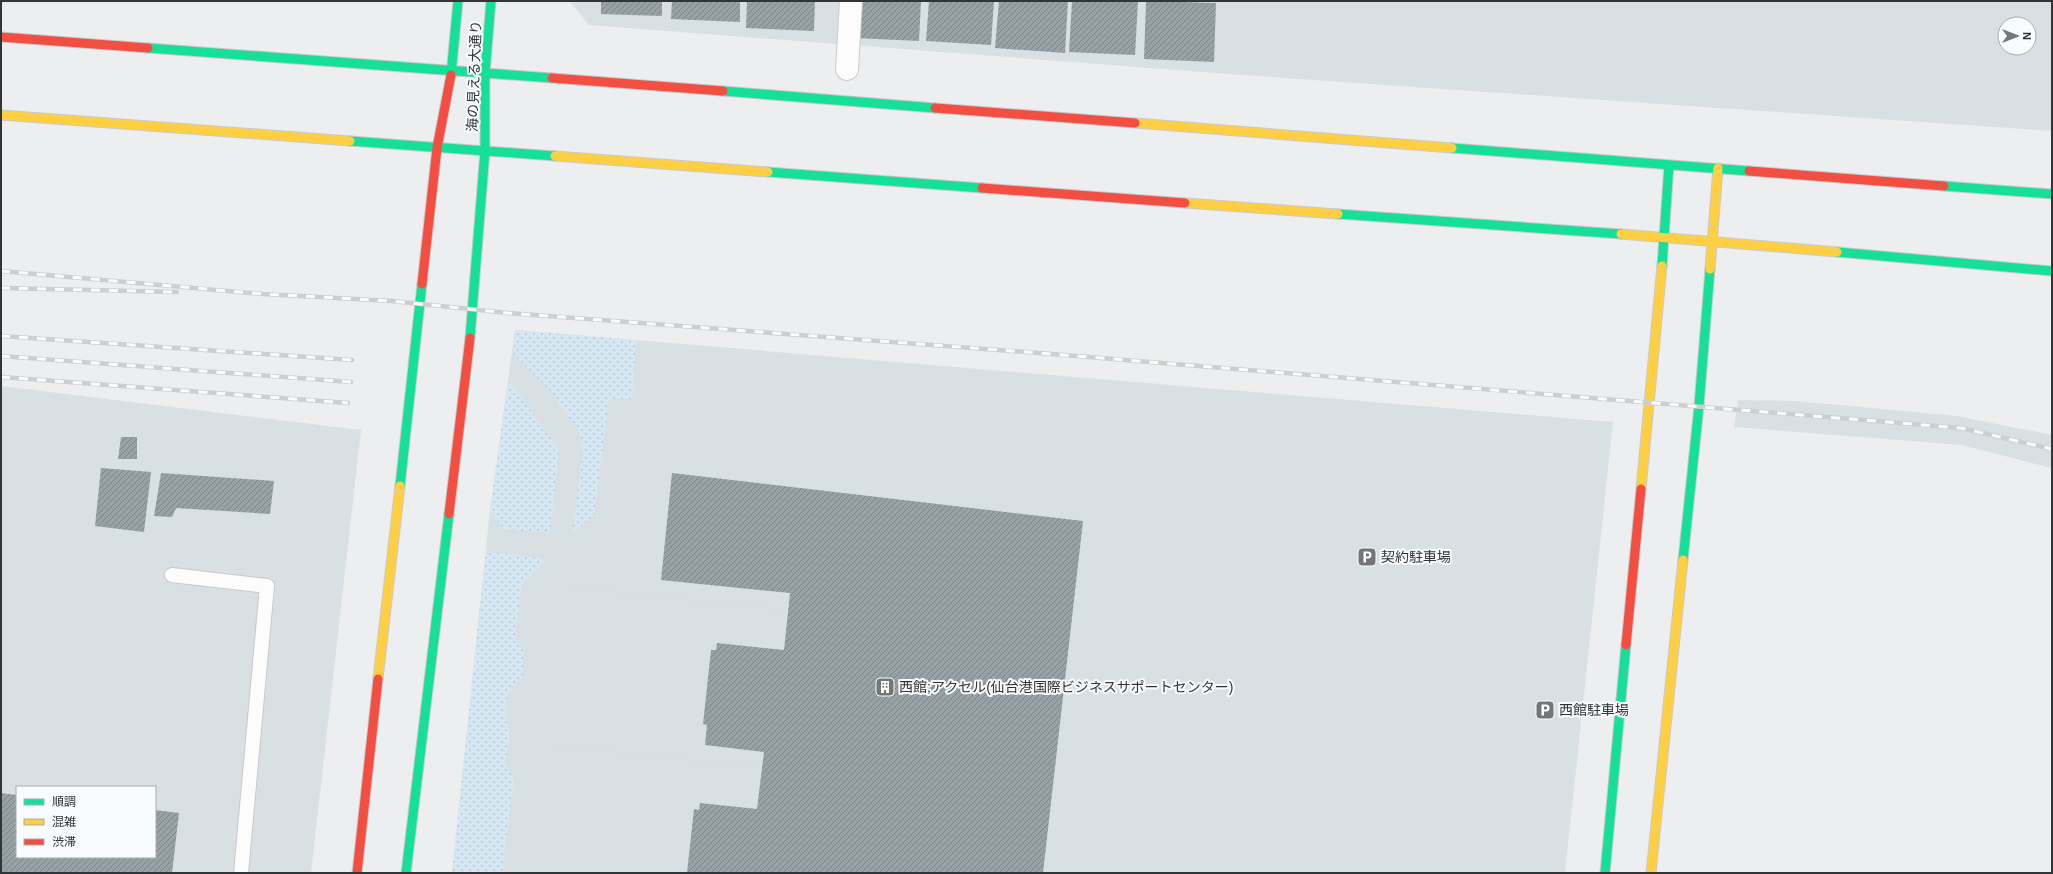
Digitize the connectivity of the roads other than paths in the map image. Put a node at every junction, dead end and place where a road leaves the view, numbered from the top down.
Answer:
1 (458, 1) edge
2 (491, 1) edge
3 (851, 1) edge
4 (1, 37) edge
5 (847, 69) dead end
6 (451, 72) junction
7 (486, 72) junction
8 (1, 115) edge
9 (437, 148) junction
10 (485, 151) junction
11 (1669, 165) junction
12 (1718, 168) junction
13 (2052, 194) edge
14 (1665, 237) junction
15 (1713, 240) junction
16 (2052, 271) edge
17 (172, 575) dead end
18 (241, 873) edge
19 (357, 873) edge
20 (406, 873) edge
21 (1605, 873) edge
22 (1651, 873) edge

1 - 6 street
2 - 7 street, 海の見える大通り
3 - 5 street
4 - 6 street
6 - 7 street
6 - 9 street
7 - 10 street, 海の見える大通り
7 - 11 street
8 - 9 street
9 - 10 street
9 - 19 street
10 - 14 street
10 - 20 street, 海の見える大通り
11 - 12 street
11 - 14 street
12 - 13 street
12 - 15 street
14 - 15 street
14 - 21 street
15 - 16 street
15 - 22 street
17 - 18 lane

